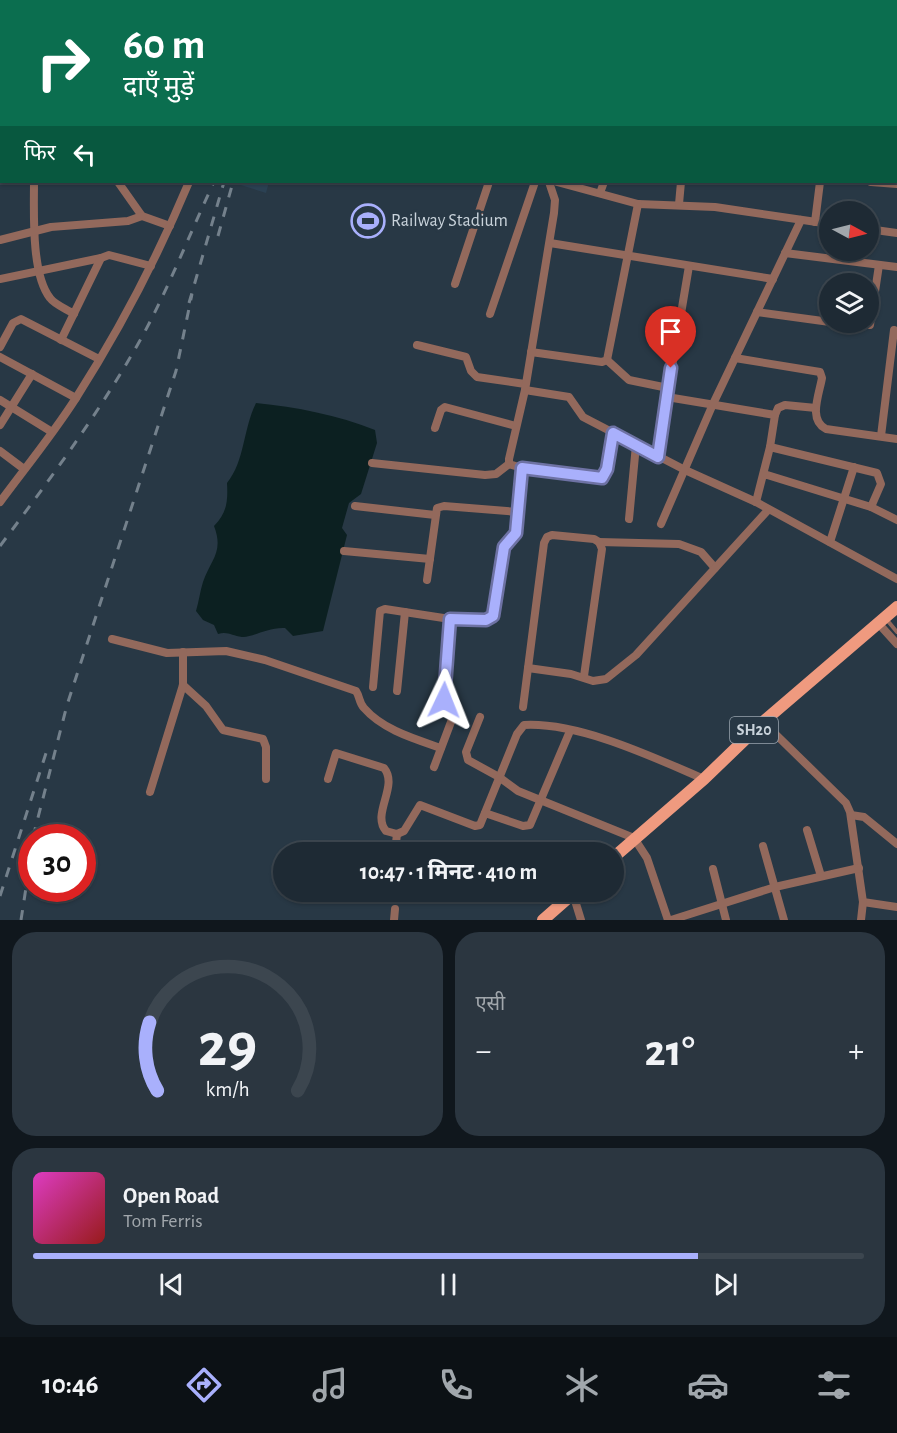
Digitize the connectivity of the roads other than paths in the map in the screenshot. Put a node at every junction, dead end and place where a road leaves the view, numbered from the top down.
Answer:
1 (34, 183) edge
2 (119, 183) edge
3 (189, 183) edge
4 (489, 183) edge
5 (535, 183) edge
6 (549, 183) edge
7 (561, 183) edge
8 (603, 183) edge
9 (681, 183) edge
10 (820, 183) edge
11 (600, 193) junction
12 (638, 204) junction
13 (679, 204) junction
14 (142, 216) junction
15 (801, 220) junction
16 (815, 222) junction
17 (819, 223) edge
18 (170, 226) junction
19 (33, 230) junction
20 (879, 231) edge
21 (897, 233) edge
22 (0, 240) edge
23 (550, 243) junction
24 (785, 253) junction
25 (629, 255) junction
26 (101, 258) junction
27 (879, 265) junction
28 (151, 266) junction
29 (689, 266) junction
30 (897, 267) edge
31 (39, 271) junction
32 (878, 273) edge
33 (0, 279) edge
34 (773, 279) junction
35 (455, 284) dead end
36 (757, 312) junction
37 (74, 314) junction
38 (490, 314) dead end
39 (819, 320) edge
40 (894, 330) dead end
41 (62, 340) junction
42 (417, 345) dead end
43 (0, 347) edge
44 (531, 352) junction
45 (0, 357) edge
46 (735, 358) junction
47 (99, 359) junction
48 (607, 360) junction
49 (32, 374) junction
50 (525, 387) junction
51 (668, 388) junction
52 (667, 397) junction
53 (76, 398) junction
54 (0, 400) edge
55 (713, 404) junction
56 (11, 407) junction
57 (816, 408) junction
58 (775, 415) junction
59 (0, 425) edge
60 (516, 426) junction
61 (435, 428) dead end
62 (52, 432) junction
63 (613, 433) junction
64 (880, 436) junction
65 (897, 439) edge
66 (636, 445) junction
67 (770, 447) junction
68 (0, 451) edge
69 (658, 457) junction
70 (372, 463) dead end
71 (509, 464) junction
72 (854, 467) junction
73 (522, 468) junction
74 (24, 469) junction
75 (685, 470) junction
76 (764, 474) junction
77 (845, 499) junction
78 (0, 502) edge
79 (756, 502) junction
80 (355, 506) dead end
81 (871, 507) junction
82 (768, 510) junction
83 (518, 512) junction
84 (435, 515) junction
85 (629, 519) dead end
86 (897, 520) edge
87 (661, 524) dead end
88 (599, 542) junction
89 (830, 542) junction
90 (344, 551) dead end
91 (430, 559) junction
92 (715, 568) junction
93 (897, 579) edge
94 (427, 580) dead end
95 (897, 607) edge
96 (405, 612) junction
97 (450, 619) junction
98 (881, 620) junction
99 (897, 632) edge
100 (112, 639) dead end
101 (897, 644) edge
102 (183, 652) junction
103 (528, 668) junction
104 (584, 676) junction
105 (183, 685) junction
106 (373, 687) dead end
107 (398, 691) dead end
108 (523, 707) dead end
109 (480, 717) dead end
110 (763, 722) junction
111 (570, 731) junction
112 (441, 748) junction
113 (434, 767) dead end
114 (499, 777) junction
115 (266, 779) dead end
116 (328, 779) dead end
117 (704, 779) junction
118 (150, 792) dead end
119 (542, 800) junction
120 (485, 813) junction
121 (851, 815) junction
122 (807, 830) dead end
123 (397, 834) junction
124 (634, 838) junction
125 (396, 842) edge
126 (897, 844) edge
127 (763, 846) dead end
128 (624, 848) edge
129 (859, 868) junction
130 (713, 869) dead end
131 (820, 876) junction
132 (775, 887) junction
133 (563, 902) edge
134 (576, 902) edge
135 (863, 902) junction
136 (723, 905) junction
137 (897, 907) edge
138 (395, 909) dead end
139 (394, 920) edge
140 (543, 920) edge
141 (581, 920) edge
142 (669, 920) edge
143 (726, 920) edge
144 (784, 920) edge
145 (861, 920) edge

1 - 19 street
2 - 14 street
3 - 18 street
4 - 35 street
5 - 38 street
6 - 23 street
7 - 11 street
8 - 11 street
9 - 13 street
10 - 16 street
11 - 12 street
12 - 13 street
12 - 25 street
13 - 15 street
14 - 18 street
14 - 19 street
15 - 16 street
15 - 24 street
16 - 17 street
18 - 28 street
19 - 22 street
19 - 31 street
20 - 21 street
23 - 25 street
23 - 44 street
24 - 27 street
24 - 34 street
25 - 29 street
25 - 48 street
26 - 28 street
26 - 31 street
26 - 37 street
27 - 30 street
27 - 32 street
28 - 47 street
29 - 34 street
29 - 51 street
31 - 33 street
31 - 37 street
34 - 36 street
36 - 39 street
36 - 46 street
37 - 41 street
40 - 64 street
41 - 43 street
41 - 47 street
42 - 50 street
44 - 48 street
44 - 50 street
45 - 49 street
46 - 55 street
46 - 57 street
47 - 53 street
48 - 51 street
49 - 53 street
49 - 56 street
50 - 60 street
50 - 63 street
51 - 52 street
52 - 55 street
52 - 69 street
53 - 62 street
54 - 56 street
55 - 58 street
55 - 75 street
56 - 59 street
56 - 62 street
57 - 58 street
57 - 64 street
58 - 67 street
60 - 61 street
60 - 71 street
62 - 74 street
63 - 66 street
63 - 73 street
64 - 65 street
66 - 69 street
66 - 85 street
67 - 72 street
67 - 76 street
68 - 74 street
69 - 75 street
70 - 71 street
71 - 73 street
72 - 77 street
72 - 81 street
73 - 83 street
74 - 78 street
75 - 79 street
75 - 87 street
76 - 77 street
76 - 79 street
77 - 81 street
77 - 89 street
79 - 82 street
80 - 84 street
81 - 86 street
82 - 89 street
82 - 92 street
83 - 84 street
83 - 97 street
84 - 91 street
88 - 92 street
88 - 103 street
88 - 104 street
89 - 93 street
90 - 91 street
91 - 94 street
92 - 104 street
95 - 98 main road, SH20
96 - 97 street
96 - 106 street
96 - 107 street
97 - 112 street
98 - 99 lane
98 - 101 street
98 - 110 main road, SH20
100 - 102 street
102 - 105 street
102 - 112 street
103 - 104 street
103 - 108 street
105 - 115 street
105 - 118 street
109 - 114 street
110 - 117 main road, SH20
110 - 121 street
111 - 114 street
111 - 117 street
111 - 119 street
112 - 113 street
114 - 119 street
114 - 120 street
116 - 123 street
117 - 124 main road, SH20
119 - 120 street
119 - 124 street
120 - 123 street
121 - 126 street
121 - 129 street
122 - 131 street
123 - 125 street
124 - 128 main road, SH20
124 - 142 street
127 - 132 street
129 - 131 street
129 - 135 street
130 - 136 street
131 - 132 street
132 - 136 street
132 - 144 street
133 - 140 main road
134 - 141 street
135 - 137 street
135 - 145 street
136 - 142 street
136 - 143 street
138 - 139 street

